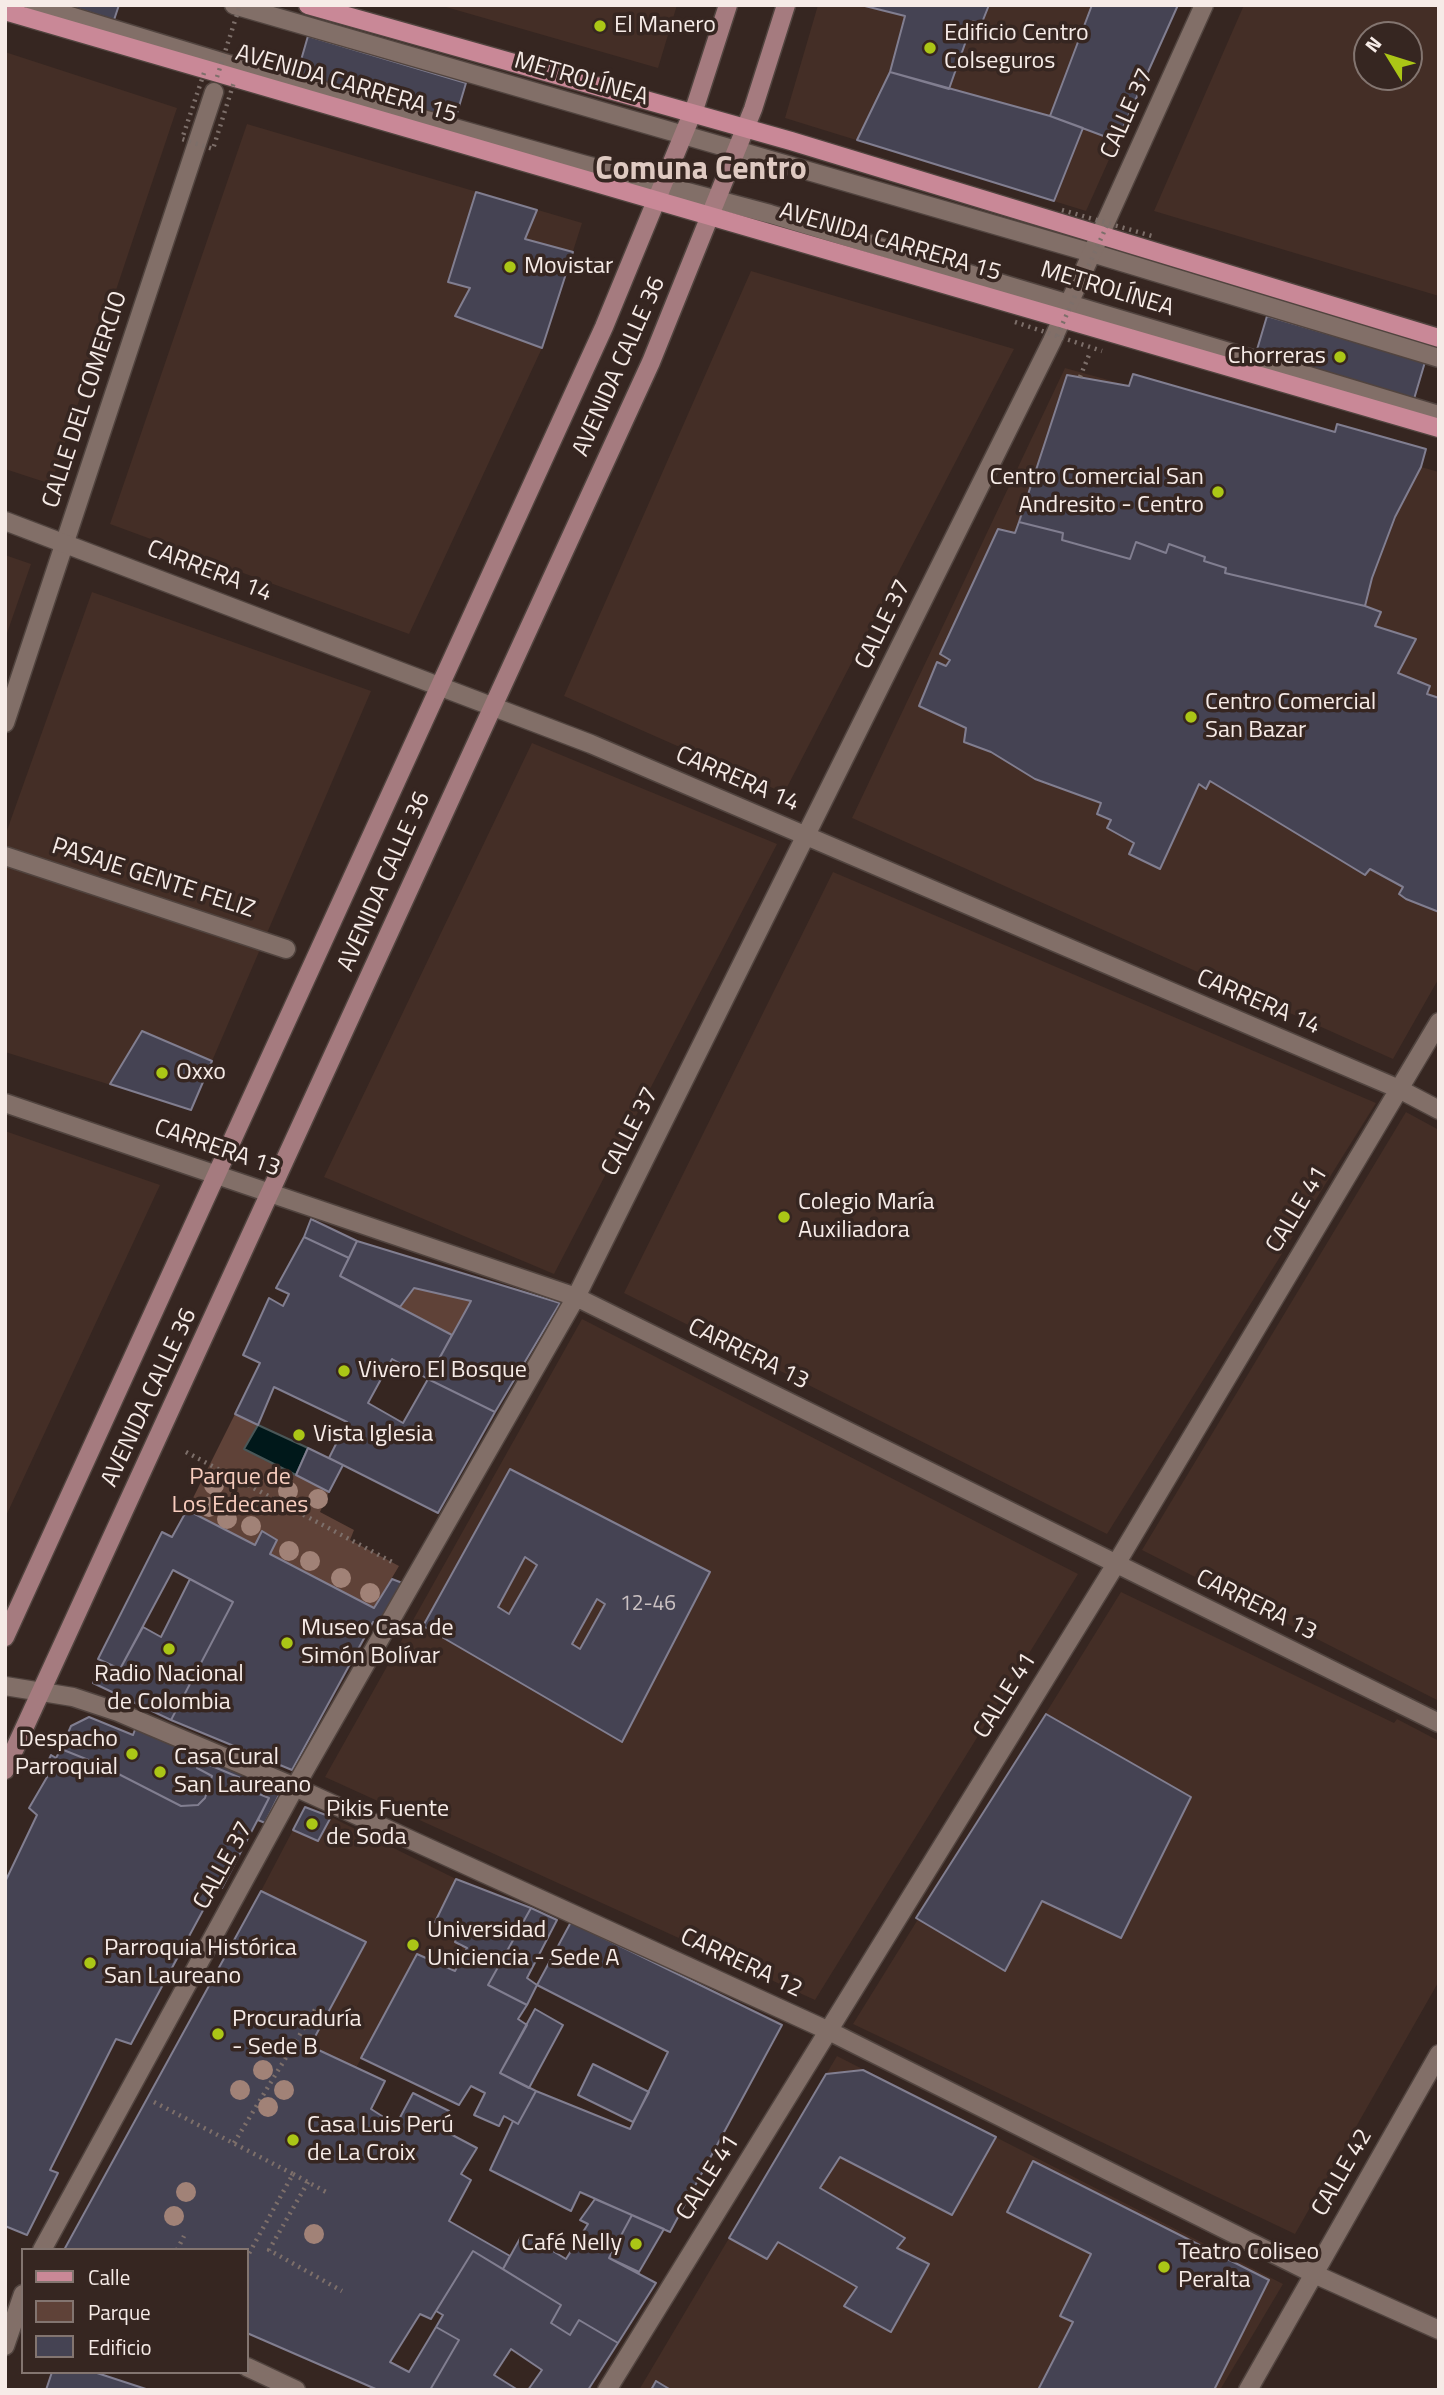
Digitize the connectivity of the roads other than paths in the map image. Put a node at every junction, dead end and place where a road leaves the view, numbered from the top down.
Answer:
1 (34, 5) edge
2 (308, 5) edge
3 (728, 5) edge
4 (786, 5) edge
5 (1204, 5) edge
6 (238, 6) edge
7 (5, 11) edge
8 (216, 85) road end
9 (692, 113) junction
10 (745, 129) junction
11 (683, 135) junction
12 (736, 151) junction
13 (659, 193) junction
14 (713, 208) junction
15 (1104, 229) junction
16 (1092, 253) junction
17 (1066, 311) junction
18 (1439, 338) edge
19 (1439, 358) edge
20 (1439, 415) edge
21 (1439, 428) edge
22 (5, 521) edge
23 (65, 544) junction
24 (439, 686) junction
25 (494, 707) junction
26 (5, 723) edge
27 (807, 836) junction
28 (5, 856) edge
29 (286, 949) dead end
30 (1439, 1022) edge
31 (1399, 1090) junction
32 (5, 1103) edge
33 (1439, 1110) edge
34 (218, 1175) junction
35 (271, 1194) junction
36 (576, 1297) junction
37 (1116, 1564) junction
38 (5, 1637) edge
39 (5, 1686) edge
40 (42, 1692) junction
41 (1439, 1723) edge
42 (5, 1770) edge
43 (295, 1787) junction
44 (829, 2031) junction
45 (1439, 2054) edge
46 (43, 2248) edge
47 (1314, 2274) junction
48 (21, 2300) edge
49 (1439, 2330) edge
50 (5, 2346) edge
51 (248, 2367) edge
52 (296, 2390) edge
53 (607, 2390) edge
54 (1248, 2390) edge

1 - 13 street
2 - 9 main road
3 - 9 main road, AVENIDA CALLE 36
4 - 10 main road, AVENIDA CALLE 36
5 - 15 street, CALLE 37
6 - 11 street, METROLÍNEA
7 - 13 main road, AVENIDA CARRERA 15
8 - 23 street, CALLE DEL COMERCIO
9 - 10 main road
9 - 11 main road, AVENIDA CALLE 36
10 - 12 main road, AVENIDA CALLE 36
10 - 15 main road
11 - 12 street, METROLÍNEA
11 - 13 main road, AVENIDA CALLE 36
12 - 14 main road, AVENIDA CALLE 36
12 - 16 street, METROLÍNEA
13 - 14 main road, AVENIDA CARRERA 15
13 - 24 main road, AVENIDA CALLE 36
14 - 17 main road, AVENIDA CARRERA 15
14 - 25 main road, AVENIDA CALLE 36
15 - 16 street, CALLE 37
15 - 18 main road
16 - 17 street, CALLE 37
16 - 19 street, METROLÍNEA
17 - 20 street, METROLÍNEA
17 - 21 main road, AVENIDA CARRERA 15
17 - 27 street, CALLE 37
22 - 23 street, CARRERA 14
23 - 24 street, CARRERA 14
23 - 26 street, CALLE DEL COMERCIO
24 - 25 street, CARRERA 14
24 - 34 main road, AVENIDA CALLE 36
25 - 27 street, CARRERA 14
25 - 35 main road, AVENIDA CALLE 36
27 - 31 street, CARRERA 14
27 - 36 street, CALLE 37
28 - 29 street, PASAJE GENTE FELIZ
30 - 31 street, CALLE 41
31 - 33 street, CARRERA 14
31 - 37 street, CALLE 41
32 - 34 street, CARRERA 13
34 - 35 street, CARRERA 13
34 - 38 main road, AVENIDA CALLE 36
35 - 36 street, CARRERA 13
35 - 40 main road, AVENIDA CALLE 36
36 - 37 street, CARRERA 13
36 - 43 street, CALLE 37
37 - 41 street, CARRERA 13
37 - 44 street, CALLE 41
39 - 40 street, CARRERA 12
40 - 42 main road, AVENIDA CALLE 36
40 - 43 street, CARRERA 12
43 - 44 street, CARRERA 12
43 - 46 street, CALLE 37
44 - 47 street, CARRERA 12
44 - 53 street, CALLE 41
45 - 47 street, CALLE 42
47 - 49 street, CARRERA 12
47 - 54 street, CALLE 42
48 - 50 street
51 - 52 street

